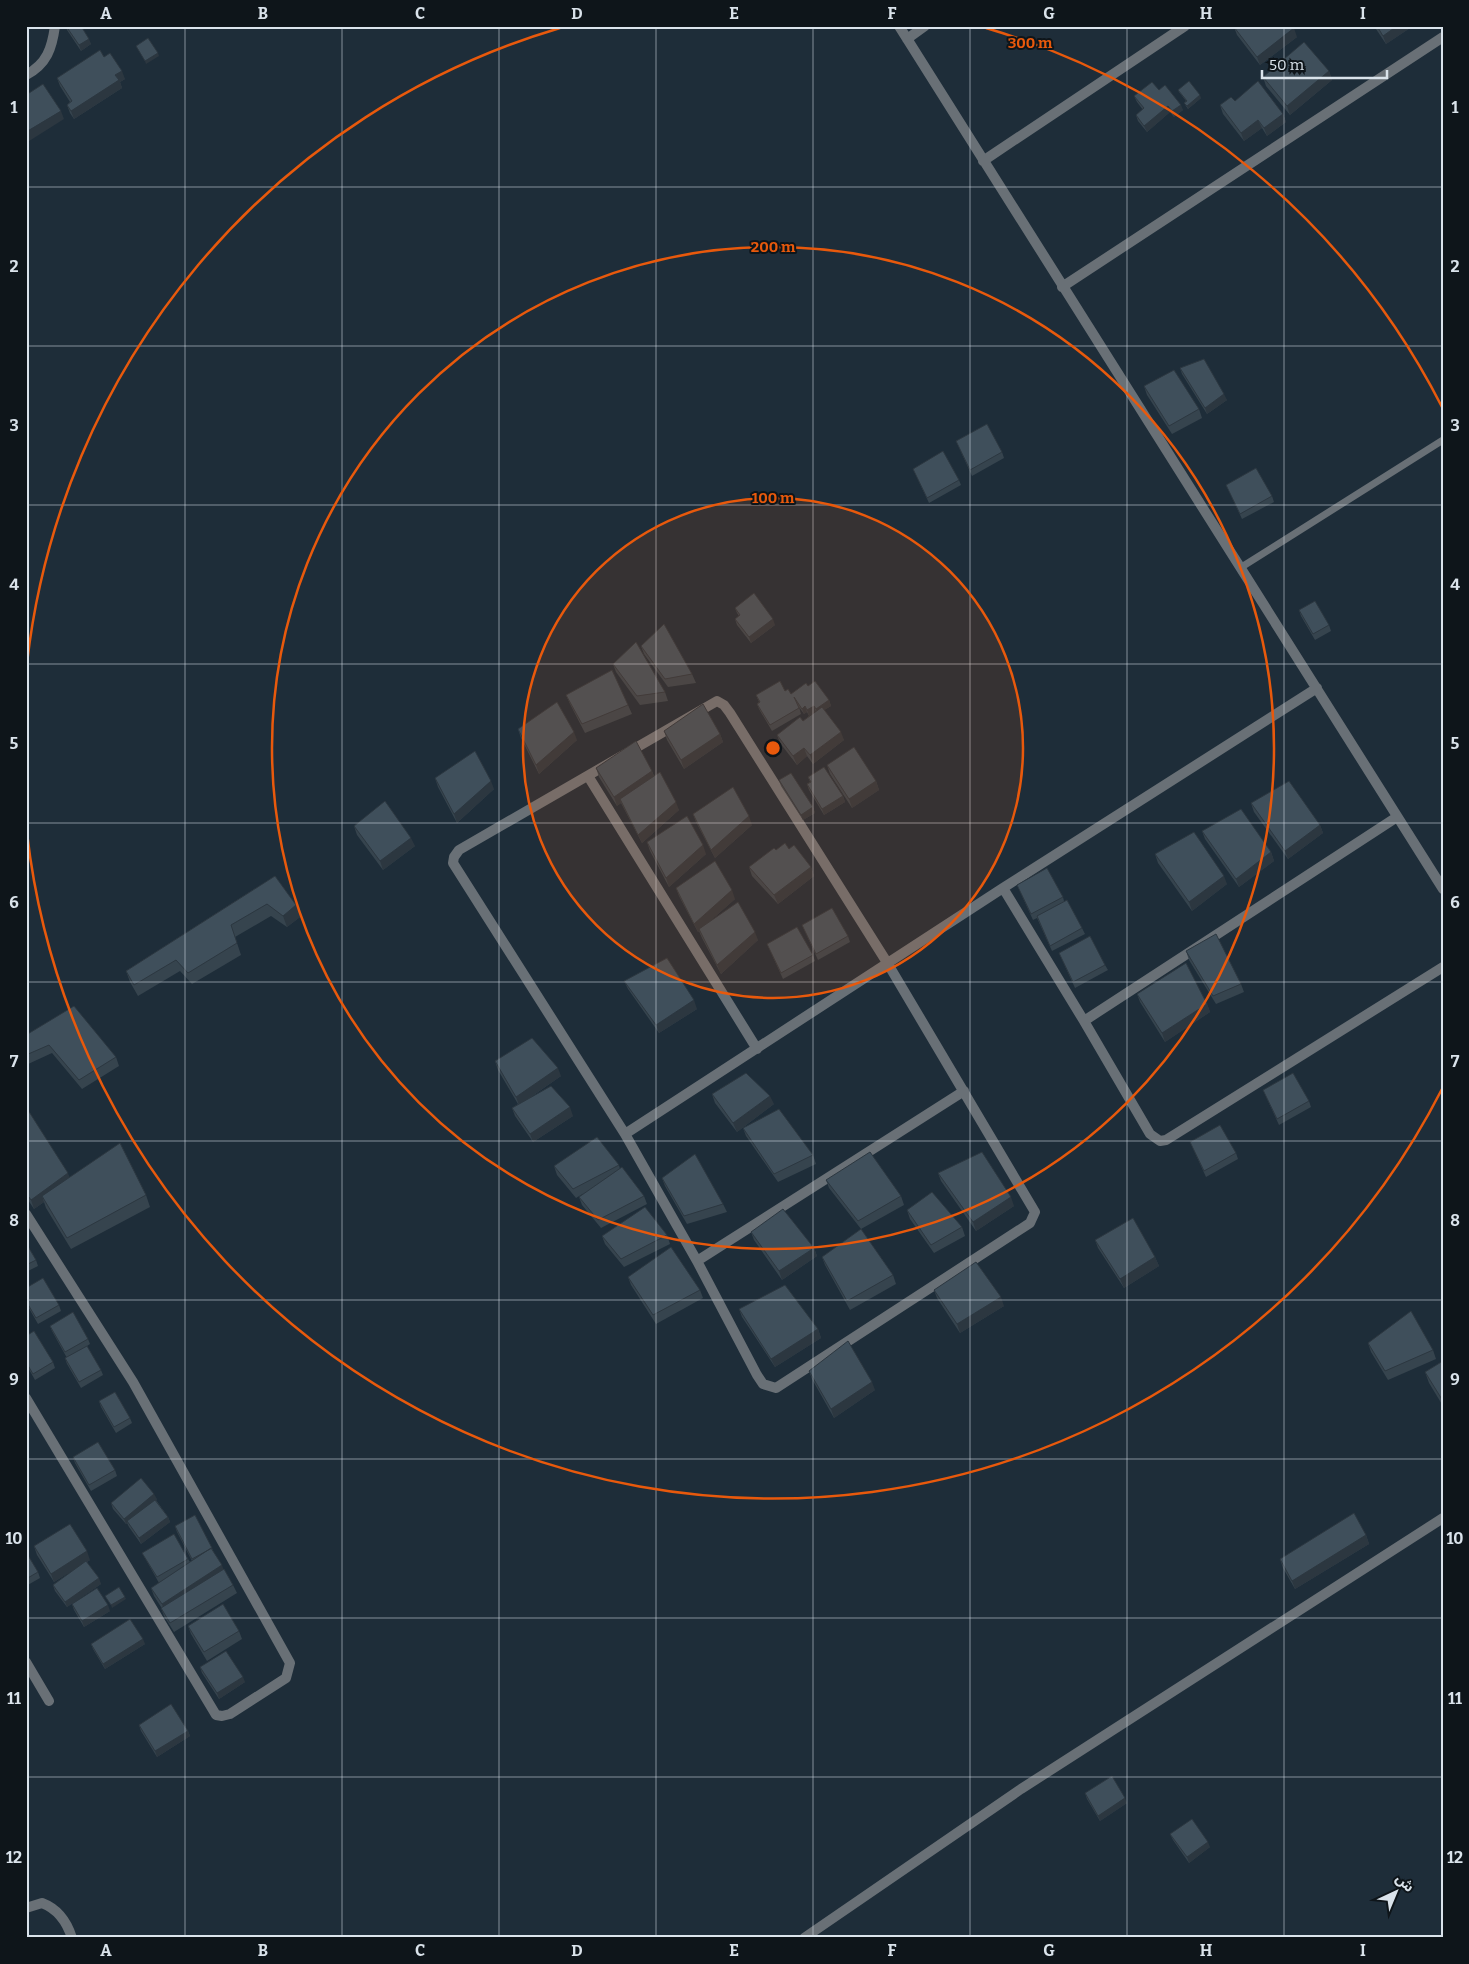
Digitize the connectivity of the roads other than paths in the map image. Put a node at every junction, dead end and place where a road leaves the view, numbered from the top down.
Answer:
1 (55, 26) edge
2 (899, 26) edge
3 (926, 26) edge
4 (1185, 26) edge
5 (1443, 36) edge
6 (907, 39) junction
7 (26, 75) edge
8 (982, 161) junction
9 (1062, 287) junction
10 (1443, 440) edge
11 (1240, 568) junction
12 (1317, 688) junction
13 (588, 776) junction
14 (1397, 817) junction
15 (1003, 888) junction
16 (1443, 889) edge
17 (888, 964) junction
18 (1443, 967) edge
19 (1084, 1021) junction
20 (757, 1049) junction
21 (964, 1091) junction
22 (625, 1134) junction
23 (26, 1214) edge
24 (697, 1261) junction
25 (26, 1398) edge
26 (1443, 1518) edge
27 (26, 1662) edge
28 (49, 1701) dead end
29 (26, 1908) edge
30 (72, 1938) edge
31 (804, 1938) edge

1 - 7 street
2 - 6 street
3 - 6 street
4 - 8 street
5 - 9 street
6 - 8 street
8 - 9 street
9 - 11 street
10 - 11 lane
11 - 12 street
12 - 14 street
12 - 15 street
13 - 17 street
13 - 20 street
13 - 22 street
14 - 16 street
14 - 19 street
15 - 17 street
15 - 19 street
17 - 20 street
17 - 21 street
18 - 19 street
20 - 22 street
21 - 24 street
21 - 24 street
22 - 24 street
23 - 25 street
26 - 31 street
27 - 28 street
29 - 30 street

